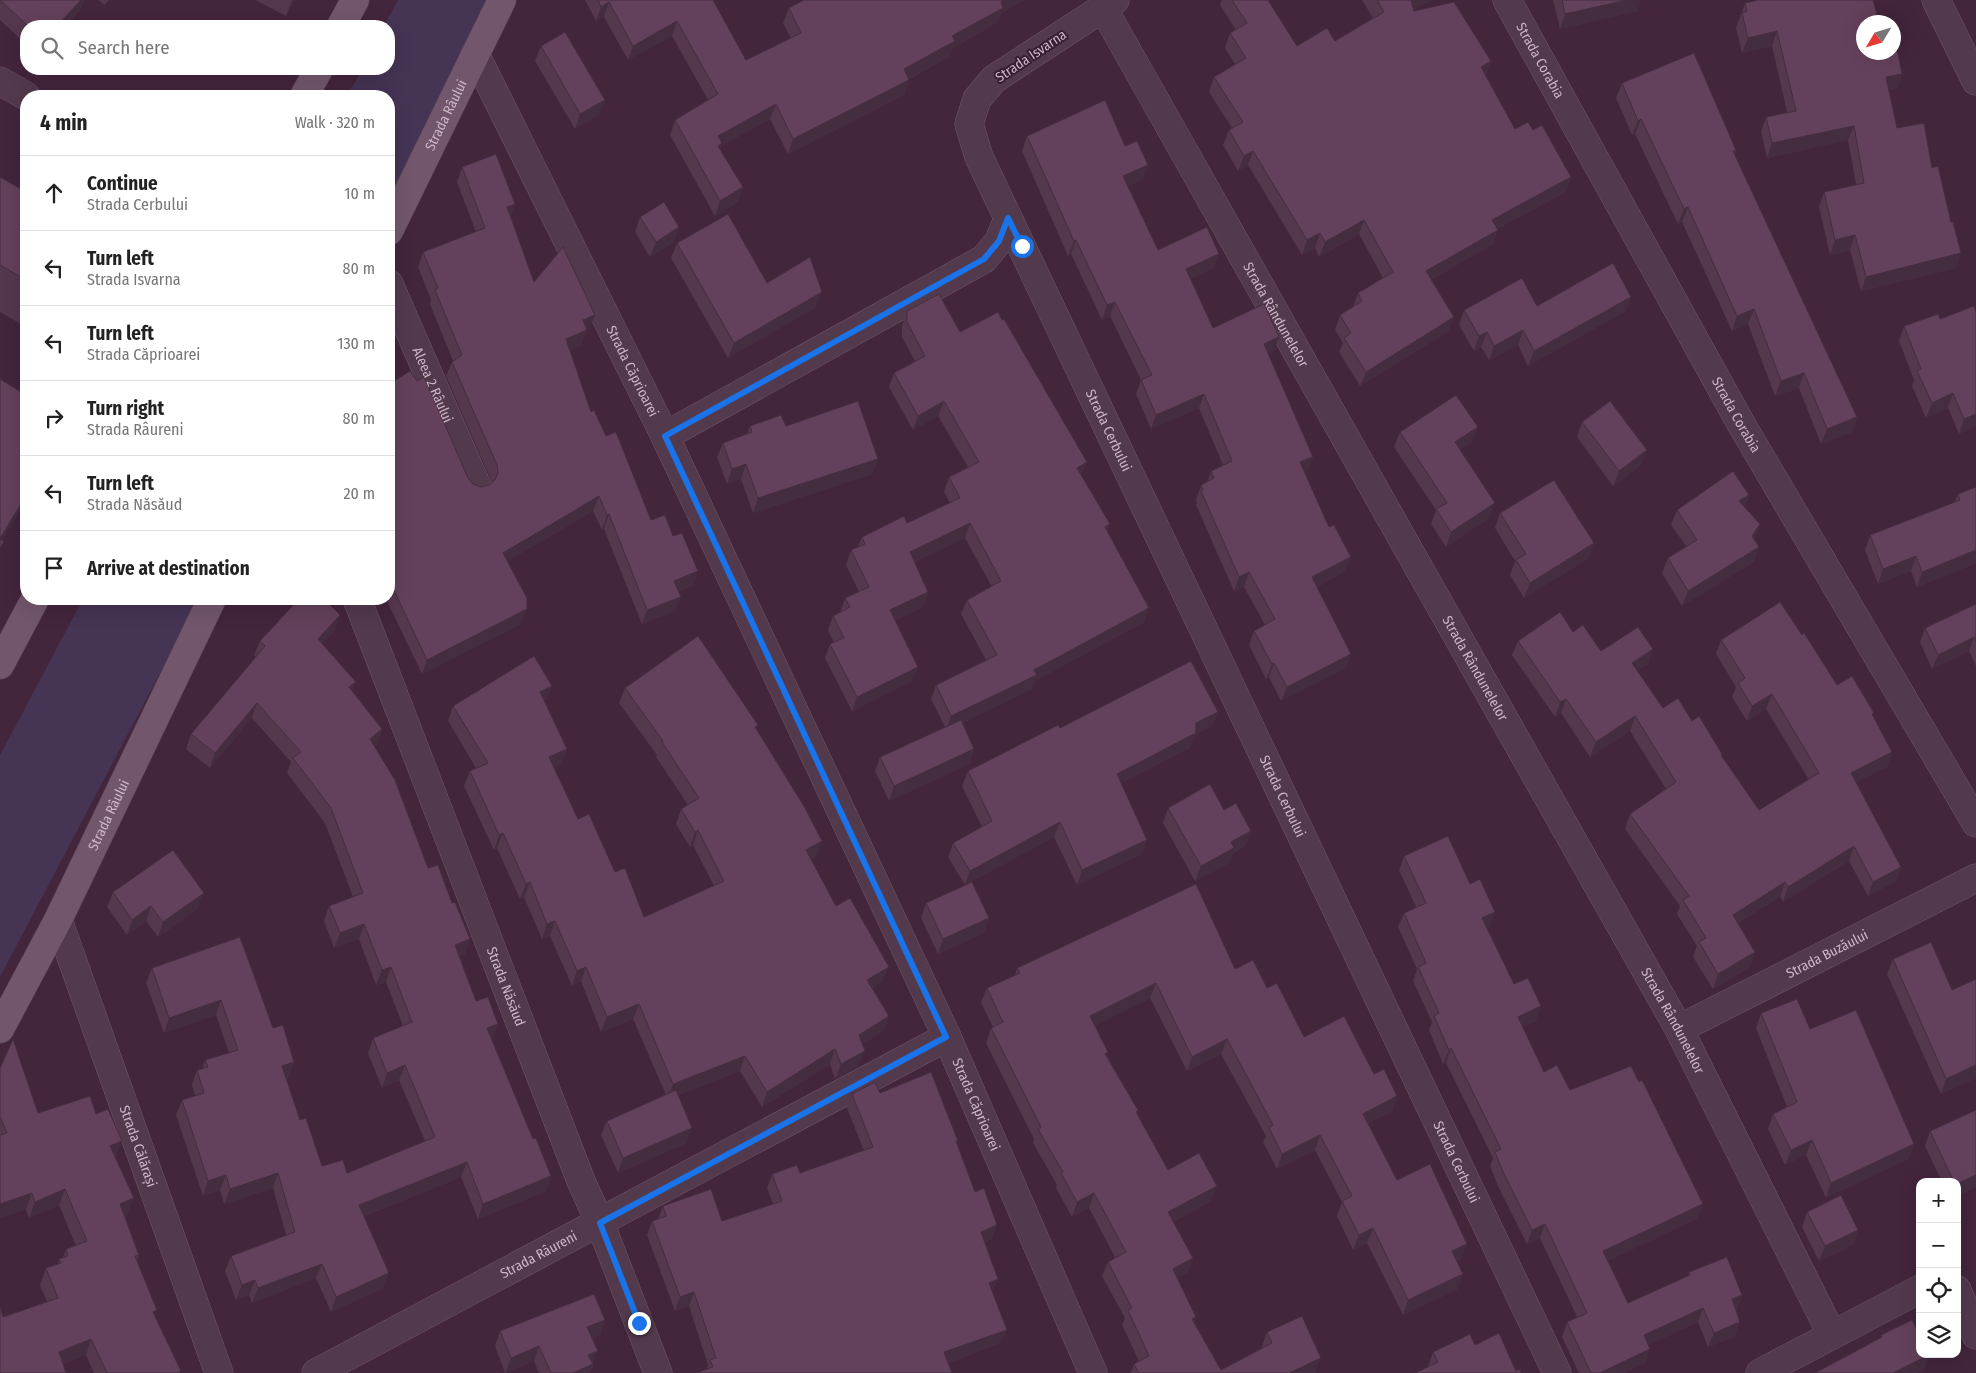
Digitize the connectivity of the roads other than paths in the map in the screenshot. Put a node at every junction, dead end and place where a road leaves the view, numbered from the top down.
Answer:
1 (355, 0) edge
2 (502, 0) edge
3 (1507, 0) edge
4 (1936, 0) edge
5 (1109, 4) edge
6 (344, 20) edge
7 (475, 54) junction
8 (316, 75) edge
9 (0, 81) edge
10 (1976, 81) edge
11 (307, 90) edge
12 (20, 93) edge
13 (1008, 218) junction
14 (395, 219) edge
15 (395, 298) edge
16 (665, 436) junction
17 (477, 486) edge
18 (32, 605) edge
19 (209, 605) edge
20 (360, 605) edge
21 (0, 665) edge
22 (1976, 823) edge
23 (1976, 878) edge
24 (58, 920) junction
25 (0, 1029) edge
26 (1679, 1029) junction
27 (946, 1037) junction
28 (600, 1223) junction
29 (1916, 1291) edge
30 (1961, 1299) edge
31 (1832, 1335) junction
32 (1976, 1335) edge
33 (219, 1373) edge
34 (316, 1373) edge
35 (658, 1373) edge
36 (1093, 1373) edge
37 (1557, 1373) edge
38 (1760, 1373) edge

1 - 6 main road
2 - 7 main road, Strada Râului
3 - 22 street, Strada Corabia
4 - 10 street
5 - 13 street, Strada Isvarna
5 - 26 street, Strada Rândunelelor
7 - 14 main road, Strada Râului
7 - 16 street, Strada Căprioarei
8 - 11 main road
9 - 12 street
13 - 16 street
13 - 37 street, Strada Cerbului
15 - 17 street, Aleea 2 Râului
16 - 27 street, Strada Căprioarei
18 - 21 main road
19 - 24 main road, Strada Râului
20 - 28 street, Strada Năsăud
23 - 26 street, Strada Buzăului
24 - 25 main road, Strada Râului
24 - 33 street, Strada Călărași
26 - 31 street, Strada Rândunelelor
27 - 28 street, Strada Râureni
27 - 36 street, Strada Căprioarei
28 - 34 street, Strada Râureni
28 - 35 street, Strada Năsăud
29 - 31 street
30 - 32 street
31 - 38 street

